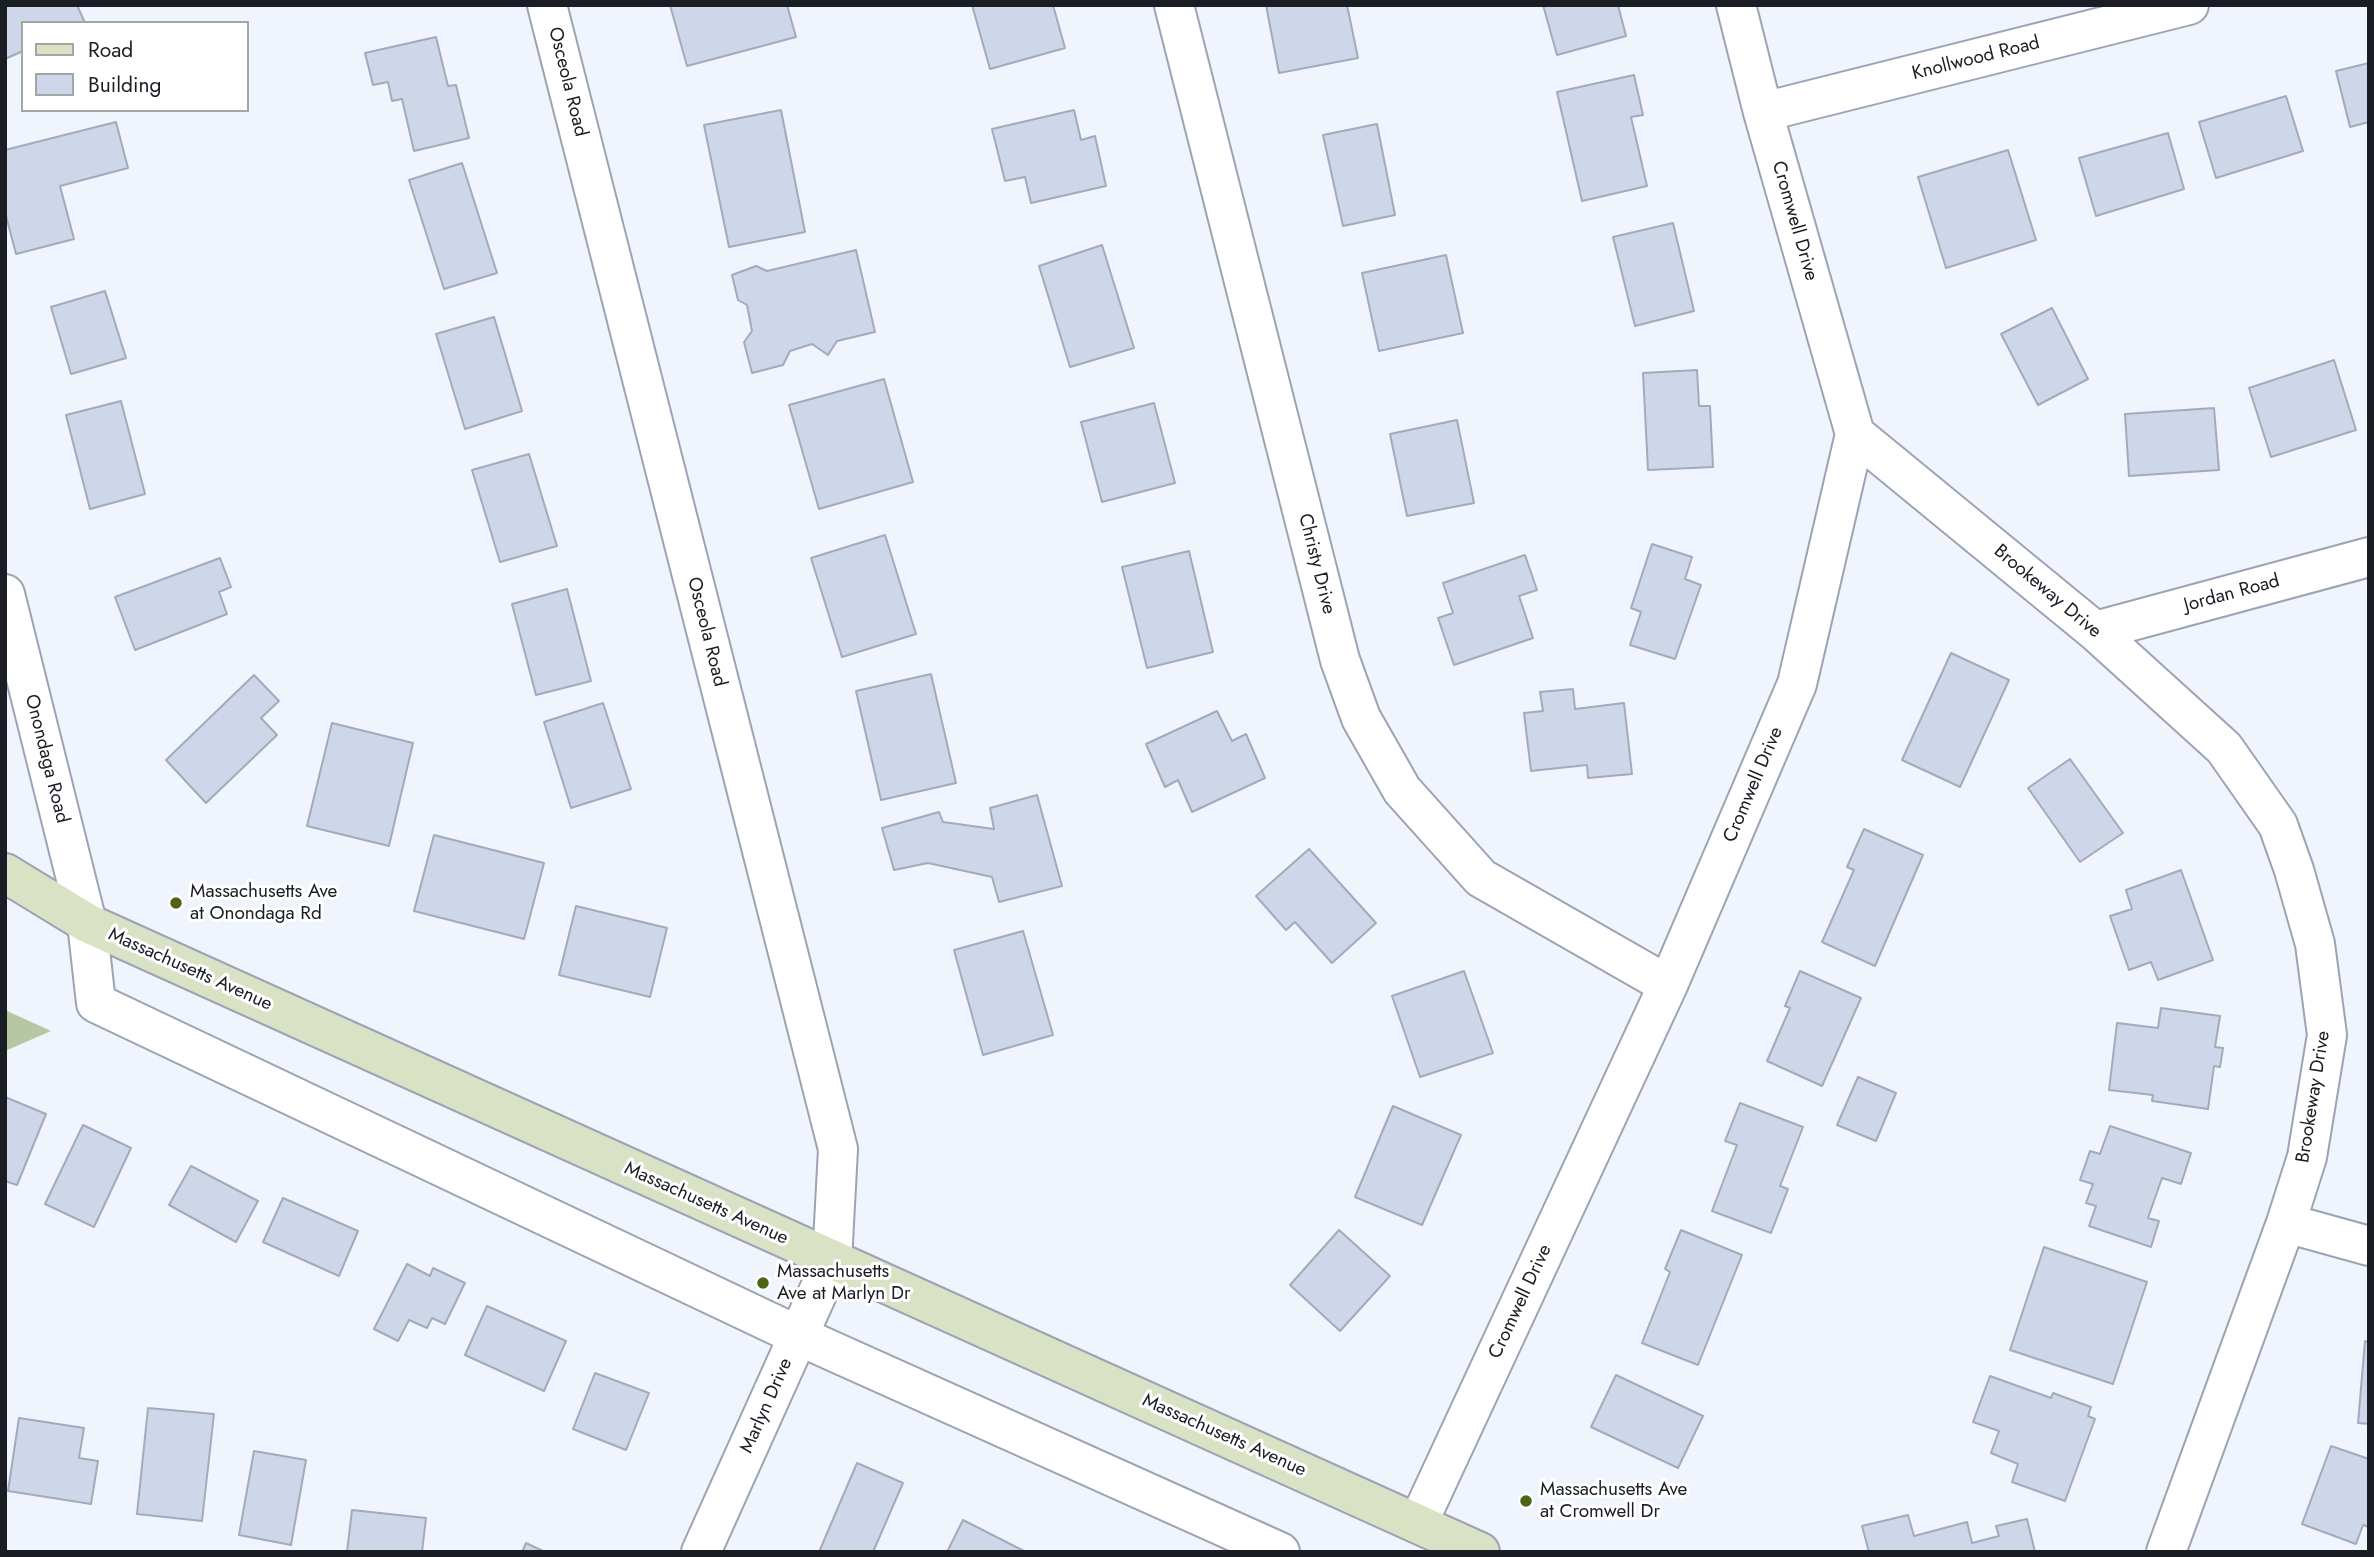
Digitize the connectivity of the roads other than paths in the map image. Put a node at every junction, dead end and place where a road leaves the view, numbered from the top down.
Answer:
1 (547, 5) edge
2 (1174, 5) edge
3 (1736, 5) edge
4 (2189, 5) edge
5 (1763, 113) junction
6 (1855, 434) junction
7 (2369, 557) edge
8 (5, 594) edge
9 (2095, 631) junction
10 (5, 873) edge
11 (87, 923) junction
12 (1668, 985) junction
13 (2286, 1223) junction
14 (2369, 1245) edge
15 (832, 1261) junction
16 (799, 1336) junction
17 (1418, 1523) junction
18 (701, 1552) edge
19 (1280, 1552) edge
20 (1480, 1552) edge
21 (2166, 1552) edge

1 - 15 street, Osceola Road
2 - 12 street, Christy Drive
3 - 5 street, Cromwell Drive
4 - 5 street, Knollwood Road
5 - 6 street, Cromwell Drive
6 - 9 street, Brookeway Drive
6 - 12 street, Cromwell Drive
7 - 9 street, Jordan Road
8 - 11 street, Onondaga Road
9 - 13 street, Brookeway Drive
10 - 11 main road, Massachusetts Avenue
11 - 15 main road, Massachusetts Avenue
11 - 16 street, Massachusetts Avenue
12 - 17 street, Cromwell Drive
13 - 14 street
13 - 21 street, Brookeway Drive
15 - 16 street, Marlyn Drive
15 - 17 main road, Massachusetts Avenue
16 - 18 street, Marlyn Drive
16 - 19 street, Massachusetts Avenue
17 - 20 main road, Massachusetts Avenue

